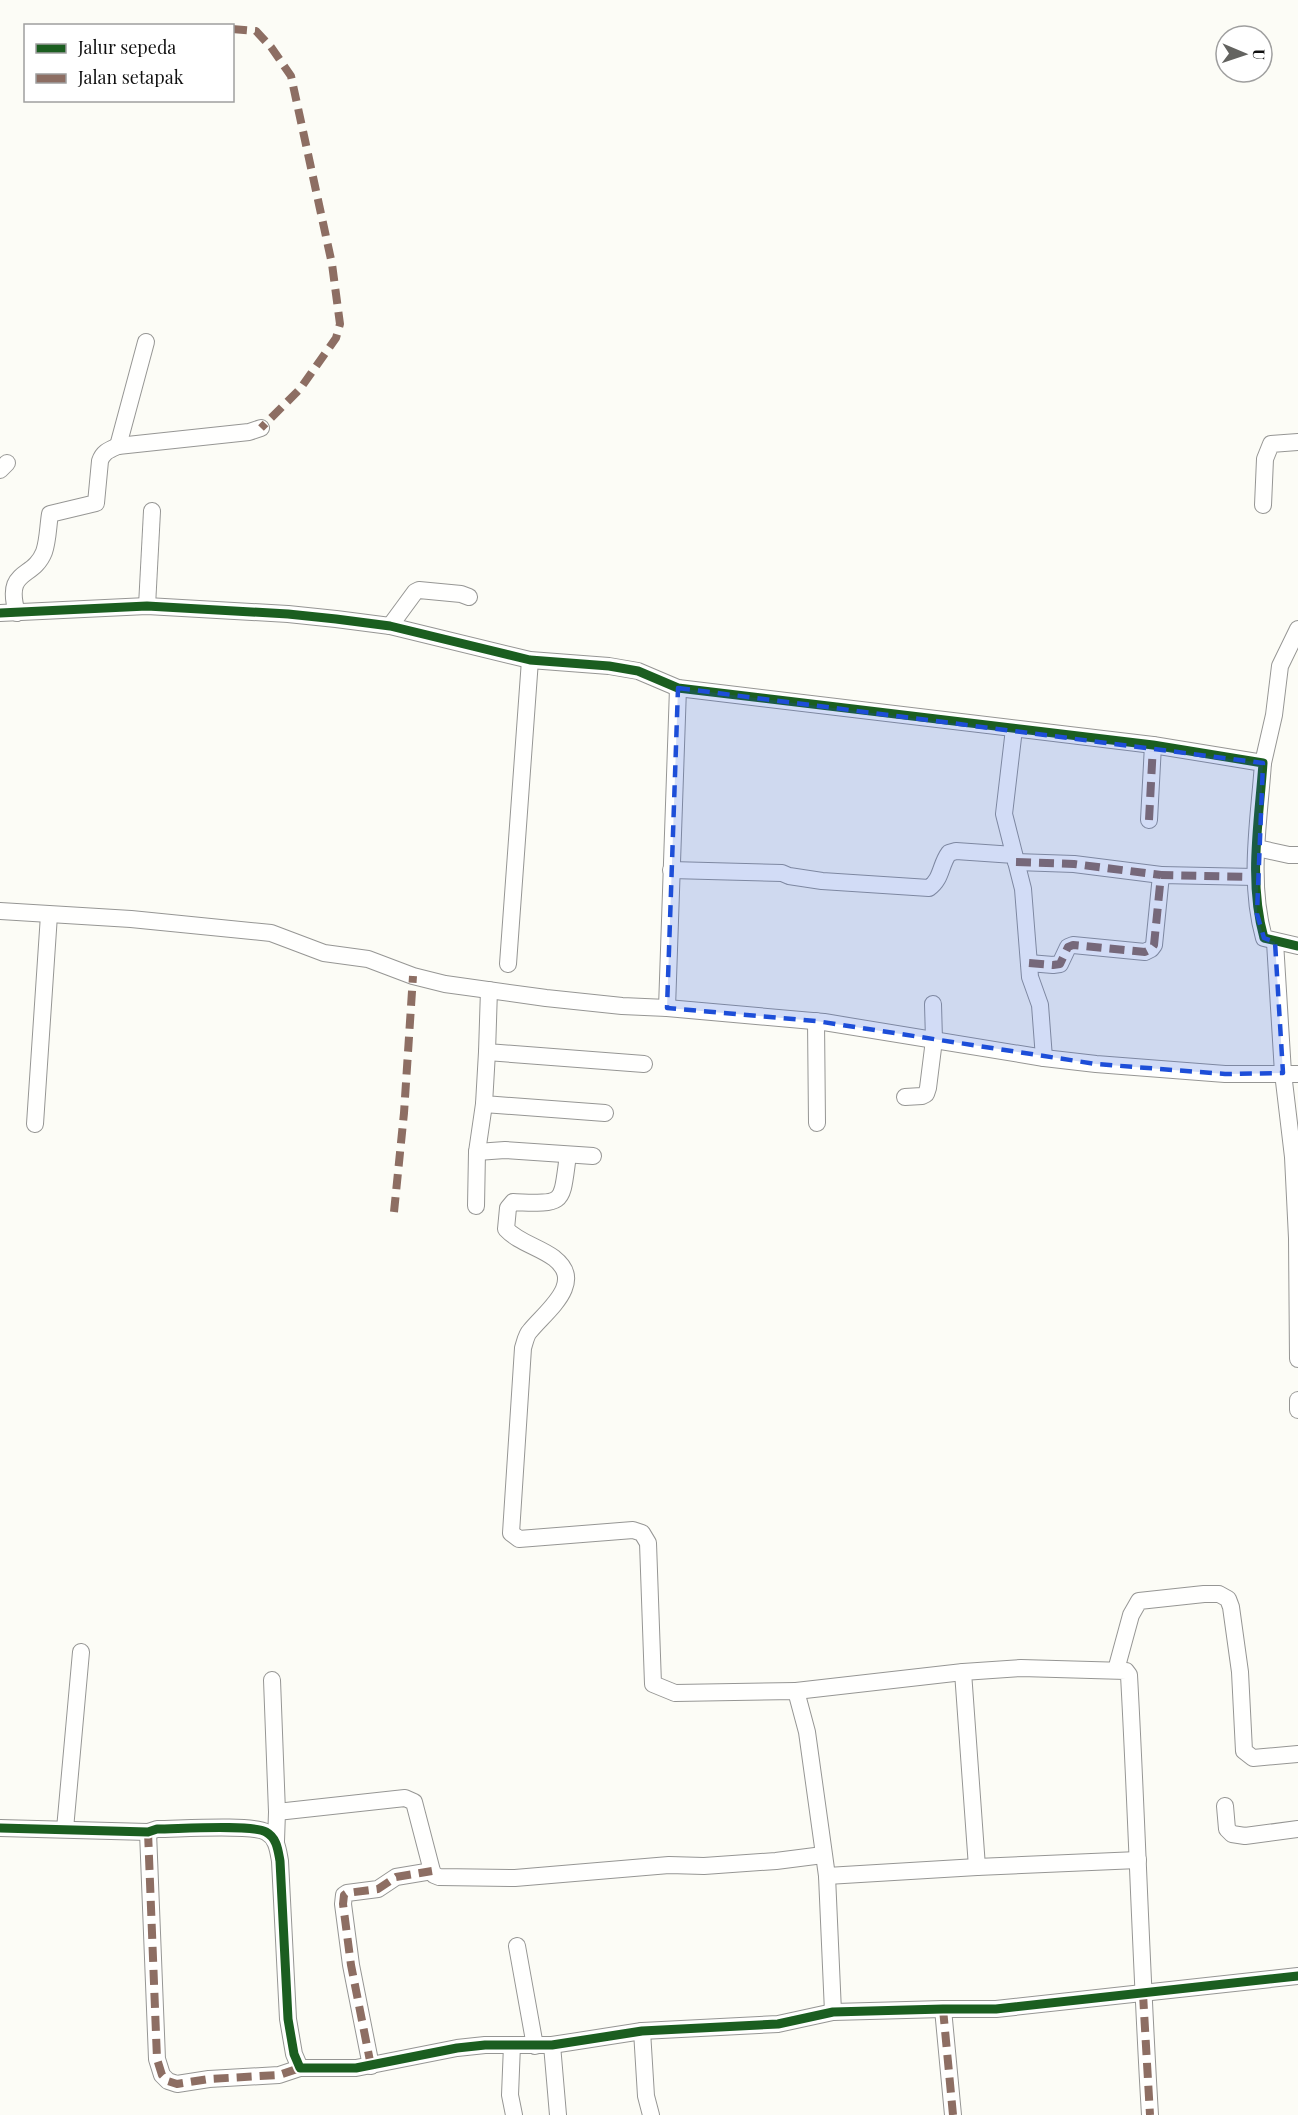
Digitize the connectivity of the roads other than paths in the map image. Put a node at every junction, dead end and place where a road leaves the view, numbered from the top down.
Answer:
1 (146, 342) dead end
2 (261, 428) dead end
3 (1298, 442) edge
4 (117, 446) junction
5 (1263, 505) dead end
6 (152, 511) dead end
7 (469, 597) dead end
8 (147, 606) junction
9 (0, 613) edge
10 (17, 613) junction
11 (390, 626) junction
12 (1298, 629) edge
13 (530, 660) junction
14 (678, 688) junction
15 (1014, 729) junction
16 (1153, 745) junction
17 (1263, 763) junction
18 (1149, 820) dead end
19 (1257, 848) junction
20 (1298, 855) edge
21 (1015, 858) junction
22 (671, 870) junction
23 (1161, 875) junction
24 (1255, 877) junction
25 (0, 911) edge
26 (49, 915) junction
27 (1275, 942) junction
28 (1298, 946) edge
29 (1029, 963) junction
30 (508, 964) dead end
31 (489, 990) junction
32 (933, 1004) dead end
33 (667, 1008) junction
34 (816, 1021) junction
35 (934, 1040) junction
36 (487, 1052) junction
37 (1044, 1058) junction
38 (644, 1065) dead end
39 (1290, 1073) edge
40 (905, 1096) dead end
41 (484, 1104) junction
42 (605, 1113) dead end
43 (818, 1123) dead end
44 (35, 1124) dead end
45 (477, 1152) junction
46 (568, 1155) junction
47 (593, 1156) dead end
48 (476, 1206) dead end
49 (1297, 1238) edge
50 (1297, 1293) edge
51 (1298, 1359) edge
52 (1298, 1400) edge
53 (1298, 1410) edge
54 (81, 1652) dead end
55 (1116, 1670) junction
56 (963, 1672) junction
57 (272, 1680) dead end
58 (795, 1691) junction
59 (1298, 1754) edge
60 (1225, 1806) dead end
61 (277, 1812) junction
62 (0, 1828) edge
63 (1298, 1828) edge
64 (65, 1829) junction
65 (148, 1832) junction
66 (276, 1840) junction
67 (823, 1855) junction
68 (1138, 1860) junction
69 (977, 1867) junction
70 (432, 1871) junction
71 (827, 1876) junction
72 (518, 1946) dead end
73 (1298, 1976) edge
74 (1143, 1994) junction
75 (943, 2008) junction
76 (833, 2012) junction
77 (642, 2031) junction
78 (512, 2045) junction
79 (544, 2046) junction
80 (371, 2066) junction
81 (300, 2068) junction
82 (514, 2115) edge
83 (558, 2115) edge
84 (651, 2115) edge
85 (953, 2115) edge
86 (1150, 2115) edge

1 - 4 street
2 - 4 street
3 - 5 street
4 - 10 street
6 - 8 street
7 - 11 street
8 - 10 street
8 - 11 street
9 - 10 street
11 - 13 street
12 - 17 street
13 - 14 street
13 - 30 street
14 - 15 street
14 - 22 street
15 - 16 street
15 - 21 street
16 - 17 street
16 - 18 street
17 - 19 street
19 - 20 street
19 - 24 street
21 - 22 street
21 - 23 street
21 - 29 street
22 - 33 street
23 - 24 street
23 - 29 street
24 - 27 street
25 - 26 street
26 - 31 street
26 - 44 street
27 - 28 street
27 - 39 street
29 - 37 street
31 - 33 street
31 - 36 street
32 - 35 street
33 - 34 street
34 - 35 street
34 - 43 street
35 - 37 street
35 - 40 street
36 - 38 street
36 - 41 street
37 - 39 street
39 - 49 street
41 - 42 street
41 - 45 street
45 - 46 street
45 - 48 street
46 - 47 street
46 - 58 street
49 - 50 street
50 - 51 street
52 - 53 street
54 - 64 street
55 - 56 street
55 - 59 street
55 - 68 street
56 - 58 street
56 - 69 street
57 - 61 street
58 - 67 street
60 - 63 street
61 - 66 street
61 - 70 street
62 - 64 street
64 - 65 street
65 - 66 street
65 - 81 street
66 - 81 street
67 - 70 street
67 - 71 street
68 - 69 street
68 - 74 street
69 - 71 street
70 - 80 street
71 - 76 street
72 - 79 street
73 - 74 street
74 - 75 street
74 - 86 street
75 - 76 street
75 - 85 street
76 - 77 street
77 - 79 street
77 - 84 street
78 - 79 street
78 - 80 street
78 - 82 street
79 - 83 street
80 - 81 street

